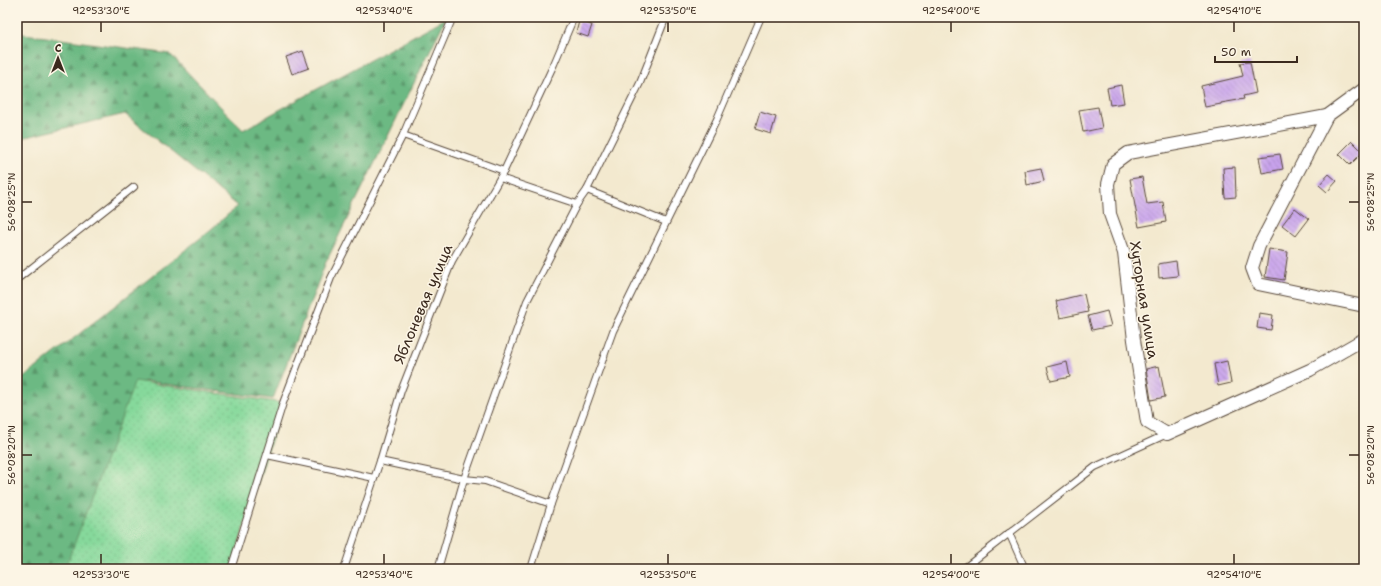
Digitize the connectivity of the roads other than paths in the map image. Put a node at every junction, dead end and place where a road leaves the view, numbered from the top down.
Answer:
1 (453, 17) edge
2 (574, 17) edge
3 (666, 17) edge
4 (761, 17) edge
5 (1364, 89) edge
6 (1327, 116) junction
7 (403, 134) junction
8 (504, 171) junction
9 (500, 178) junction
10 (134, 187) dead end
11 (587, 190) junction
12 (577, 204) junction
13 (666, 222) junction
14 (17, 276) edge
15 (1364, 306) edge
16 (1364, 339) edge
17 (1167, 434) junction
18 (267, 455) junction
19 (380, 461) junction
20 (374, 478) junction
21 (464, 479) junction
22 (551, 504) junction
23 (1009, 533) junction
24 (231, 569) edge
25 (344, 569) edge
26 (438, 569) edge
27 (531, 569) edge
28 (963, 569) edge
29 (1025, 569) edge

1 - 7 lane
2 - 8 lane, Яблоневая улица
3 - 11 lane
4 - 13 lane
5 - 6 street
6 - 15 street
6 - 17 street, Хуторная улица
7 - 8 lane
7 - 18 lane
8 - 9 lane, Яблоневая улица
9 - 12 lane
9 - 19 lane, Яблоневая улица
10 - 14 lane
11 - 12 lane
11 - 13 lane
12 - 21 lane
13 - 22 lane
16 - 17 street
17 - 23 lane
18 - 20 lane
18 - 24 lane
19 - 20 lane, Яблоневая улица
19 - 21 lane
20 - 25 lane, Яблоневая улица
21 - 22 lane
21 - 26 lane
22 - 27 lane
23 - 28 lane
23 - 29 lane

